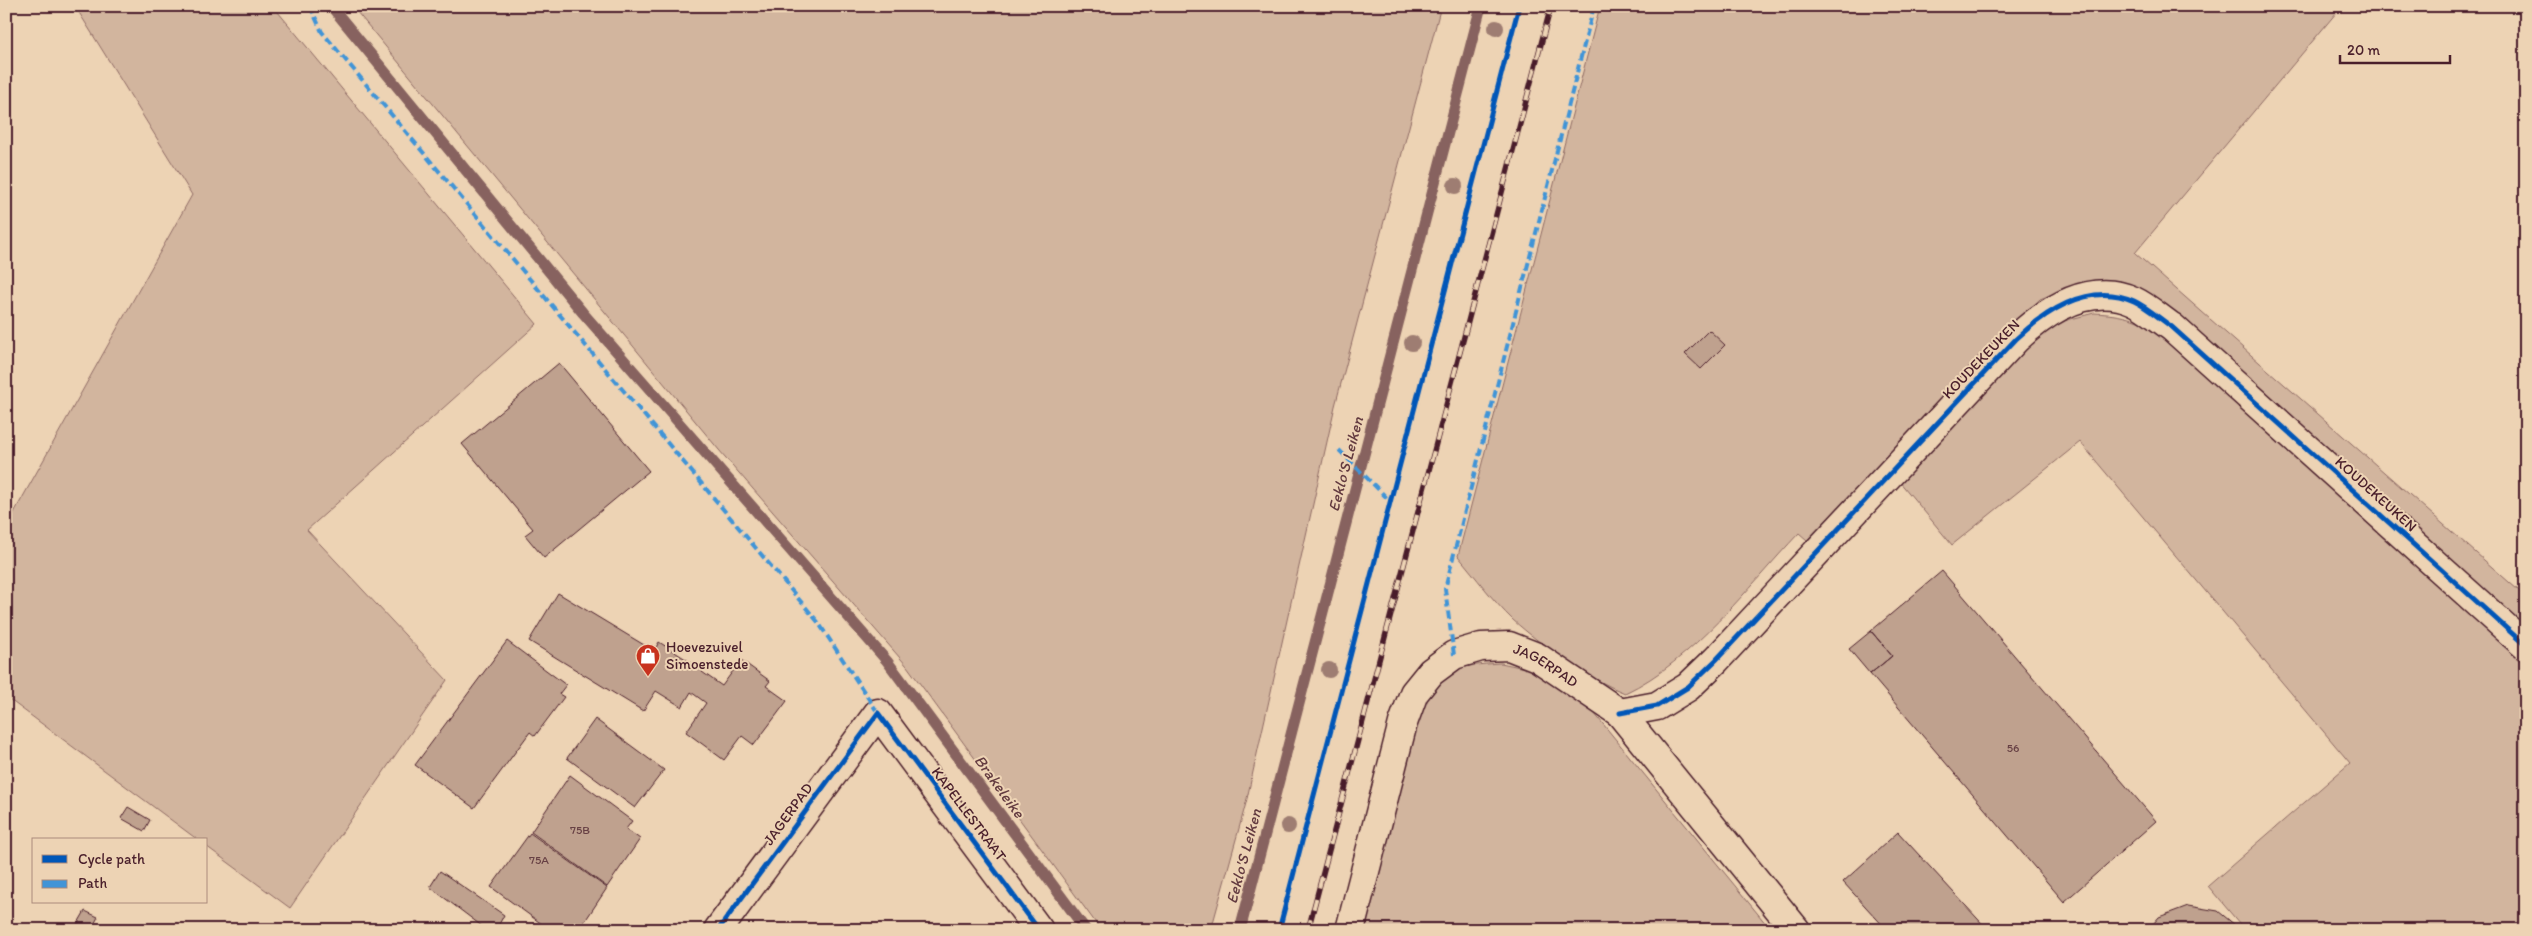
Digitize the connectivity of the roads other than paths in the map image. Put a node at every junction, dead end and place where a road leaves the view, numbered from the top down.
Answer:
1 (2526, 646) edge
2 (878, 713) joint
3 (1620, 713) junction
4 (718, 930) edge
5 (1039, 930) edge
6 (1350, 930) edge
7 (1796, 930) edge

1 - 3 street, KOUDEKEUKEN
2 - 4 street, JAGERPAD
2 - 5 street, KAPELLESTRAAT
3 - 6 street, JAGERPAD
3 - 7 street, JAGERPAD

